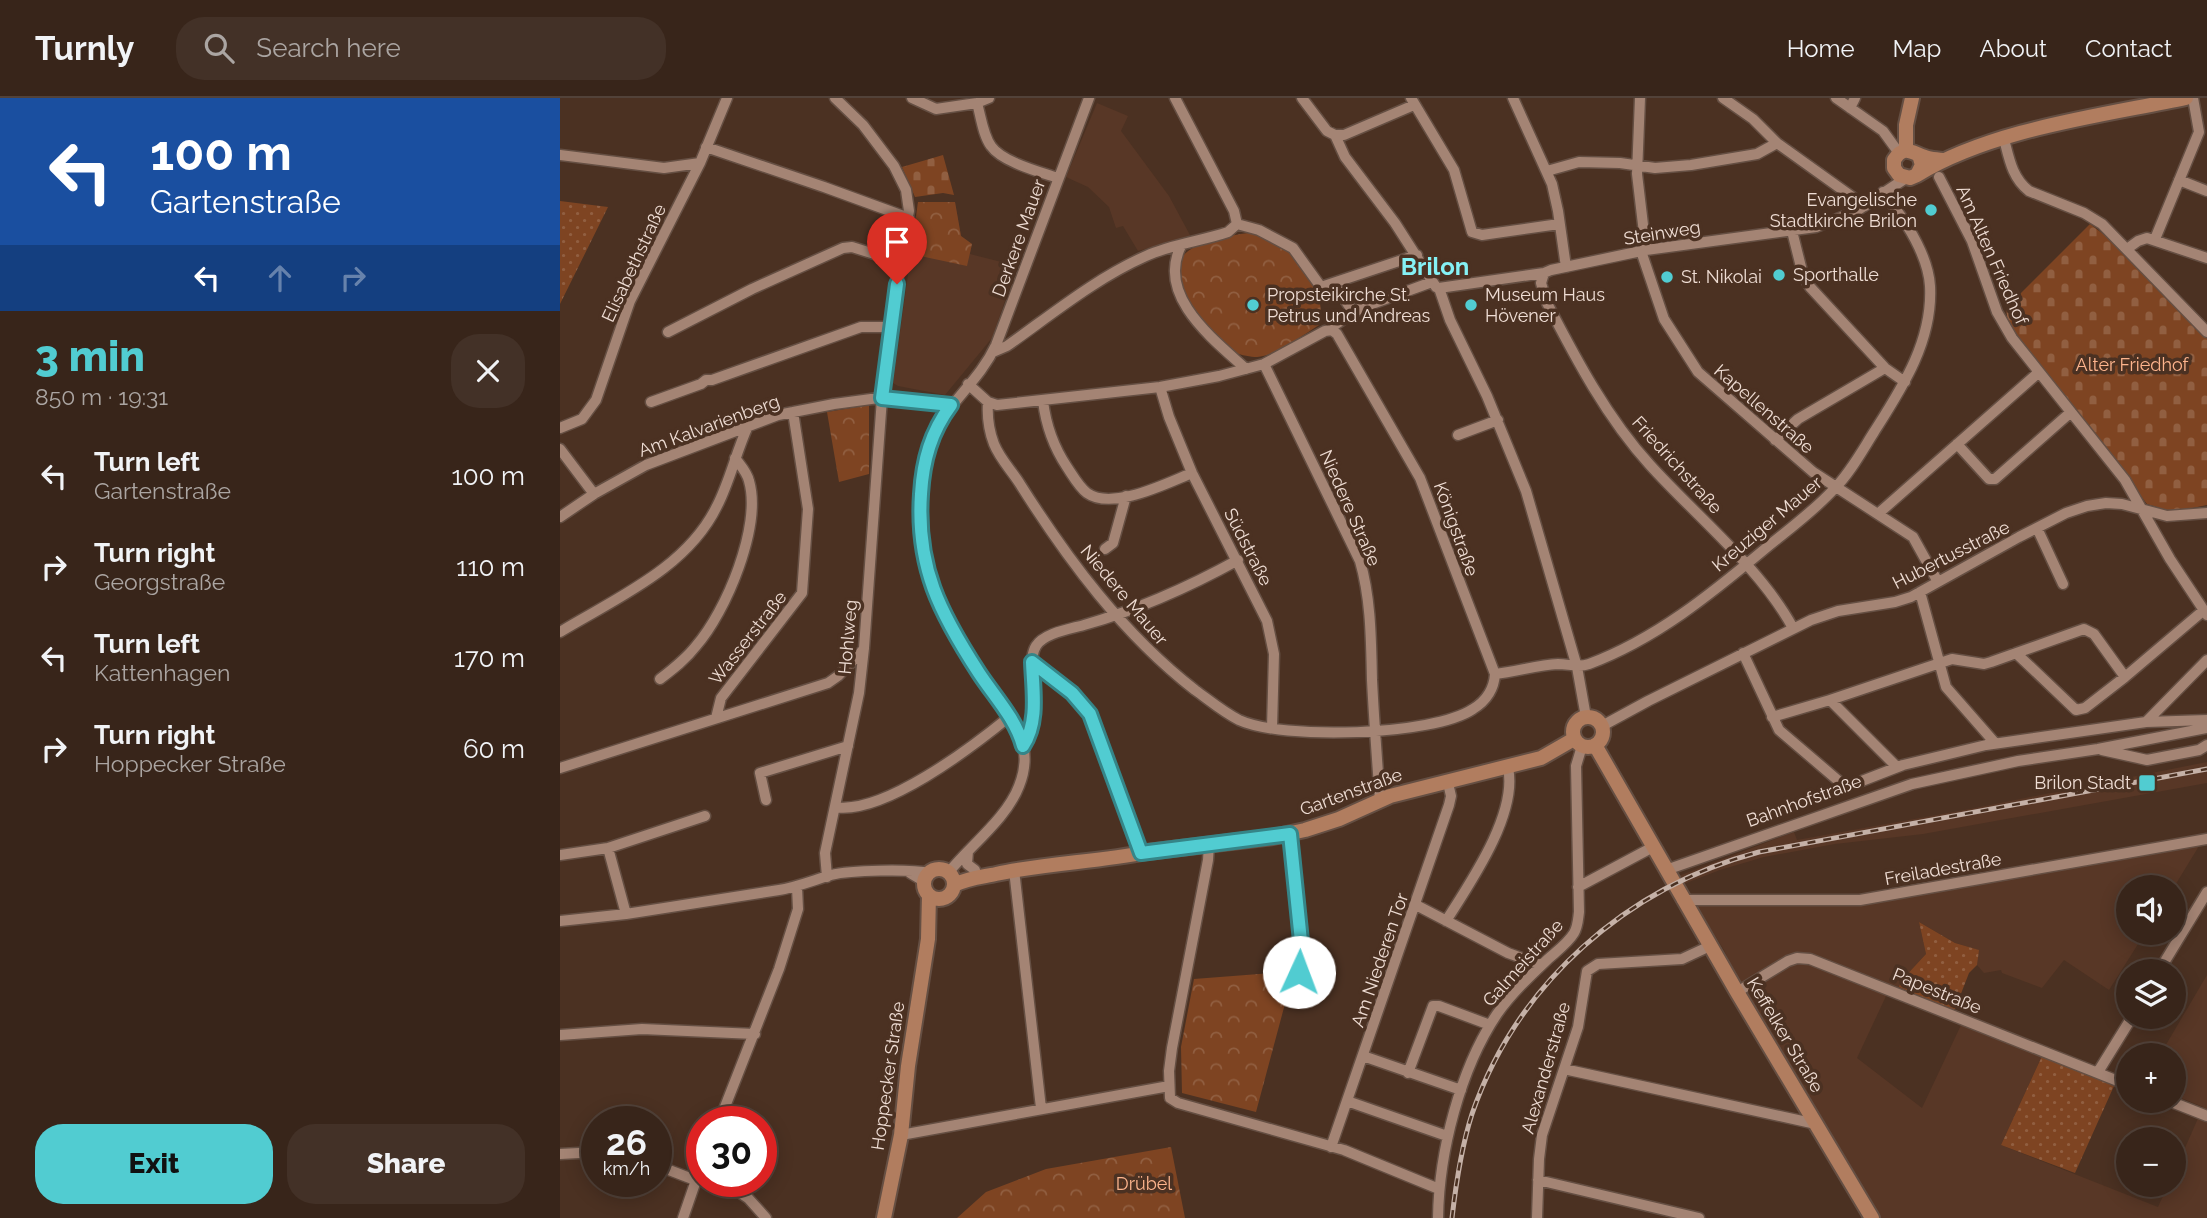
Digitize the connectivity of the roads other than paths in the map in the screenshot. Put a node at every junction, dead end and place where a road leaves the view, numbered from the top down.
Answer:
1 (727, 98) edge
2 (835, 98) edge
3 (912, 98) edge
4 (989, 98) edge
5 (1090, 98) edge
6 (1175, 98) edge
7 (1302, 98) edge
8 (1513, 98) edge
9 (1640, 98) edge
10 (1723, 98) edge
11 (1836, 98) edge
12 (1912, 98) edge
13 (2186, 98) edge
14 (2193, 98) edge
15 (1413, 101) edge
16 (977, 103) junction
17 (1853, 103) edge
18 (1335, 135) junction
19 (2004, 139) junction
20 (1777, 143) junction
21 (706, 147) junction
22 (560, 155) edge
23 (1904, 155) junction
24 (1944, 160) junction
25 (700, 163) junction
26 (1637, 166) junction
27 (1547, 172) junction
28 (1912, 176) junction
29 (1939, 177) dead end
30 (1058, 178) junction
31 (2179, 180) junction
32 (2207, 191) edge
33 (1883, 192) junction
34 (1865, 206) junction
35 (909, 218) junction
36 (1237, 224) junction
37 (1559, 224) junction
38 (1792, 231) junction
39 (2155, 239) junction
40 (1181, 246) junction
41 (2127, 249) junction
42 (1644, 251) junction
43 (1417, 255) junction
44 (2207, 258) edge
45 (900, 262) junction
46 (1566, 267) junction
47 (1544, 274) junction
48 (1436, 285) junction
49 (1321, 287) junction
50 (1353, 313) junction
51 (892, 327) junction
52 (1332, 330) junction
53 (668, 331) dead end
54 (2207, 332) edge
55 (993, 352) junction
56 (1264, 364) junction
57 (1885, 368) junction
58 (1246, 369) junction
59 (2039, 373) junction
60 (1905, 382) junction
61 (968, 384) junction
62 (1160, 387) junction
63 (882, 398) junction
64 (1043, 401) junction
65 (651, 402) dead end
66 (988, 402) junction
67 (951, 405) junction
68 (793, 412) junction
69 (2071, 412) junction
70 (1498, 420) junction
71 (748, 426) junction
72 (560, 428) edge
73 (1458, 435) dead end
74 (1775, 440) junction
75 (1957, 444) junction
76 (560, 449) edge
77 (735, 458) junction
78 (1192, 474) junction
79 (1835, 488) junction
80 (594, 494) junction
81 (1126, 496) junction
82 (2144, 511) junction
83 (2207, 513) edge
84 (1880, 514) junction
85 (560, 517) edge
86 (2037, 528) junction
87 (1105, 549) dead end
88 (1238, 560) junction
89 (1746, 565) junction
90 (1938, 582) junction
91 (2063, 584) dead end
92 (1920, 592) junction
93 (2205, 612) edge
94 (1116, 616) junction
95 (1793, 628) junction
96 (560, 632) edge
97 (864, 648) junction
98 (1743, 653) junction
99 (2016, 653) junction
100 (2207, 660) edge
101 (1032, 662) junction
102 (1939, 663) junction
103 (1577, 667) junction
104 (1495, 674) junction
105 (2125, 677) junction
106 (660, 679) dead end
107 (1830, 701) junction
108 (1586, 717) junction
109 (1772, 717) junction
110 (716, 718) junction
111 (1009, 718) junction
112 (2207, 720) edge
113 (2146, 722) junction
114 (1602, 726) junction
115 (1272, 728) junction
116 (2207, 728) edge
117 (1374, 731) junction
118 (1995, 743) junction
119 (1584, 744) junction
120 (2207, 745) edge
121 (848, 746) junction
122 (1023, 746) junction
123 (2102, 748) junction
124 (1897, 767) junction
125 (560, 768) edge
126 (1508, 768) junction
127 (1448, 783) junction
128 (766, 800) dead end
129 (1380, 800) junction
130 (835, 807) junction
131 (705, 816) dead end
132 (1290, 834) junction
133 (2207, 839) edge
134 (1209, 844) junction
135 (1653, 847) junction
136 (608, 848) junction
137 (968, 850) junction
138 (1141, 853) junction
139 (560, 855) edge
140 (975, 870) junction
141 (1011, 870) junction
142 (1666, 870) junction
143 (827, 877) junction
144 (952, 878) junction
145 (928, 883) junction
146 (797, 887) junction
147 (1578, 887) junction
148 (2207, 892) edge
149 (945, 898) junction
150 (1682, 900) junction
151 (1416, 905) junction
152 (626, 914) junction
153 (560, 921) edge
154 (1446, 921) junction
155 (928, 939) junction
156 (1710, 946) junction
157 (2166, 959) edge
158 (1541, 965) junction
159 (1299, 972) dead end
160 (1737, 992) junction
161 (1490, 1025) junction
162 (2125, 1029) edge
163 (755, 1034) junction
164 (560, 1035) edge
165 (1363, 1056) junction
166 (1564, 1069) junction
167 (2098, 1072) junction
168 (1409, 1073) junction
169 (2116, 1080) edge
170 (1169, 1086) junction
171 (1461, 1090) junction
172 (1347, 1101) junction
173 (726, 1106) edge
174 (1041, 1108) junction
175 (2186, 1108) edge
176 (2207, 1116) edge
177 (1816, 1124) junction
178 (901, 1135) junction
179 (1447, 1136) junction
180 (1331, 1147) junction
181 (581, 1153) edge
182 (560, 1154) edge
183 (1538, 1180) junction
184 (1439, 1189) junction
185 (690, 1197) edge
186 (747, 1197) edge
187 (683, 1218) edge
188 (766, 1218) edge
189 (884, 1218) edge
190 (1438, 1218) edge
191 (1538, 1218) edge
192 (1699, 1218) edge
193 (1872, 1218) edge

1 - 21 street, Elisabethstraße
2 - 35 street
3 - 16 street
4 - 16 street
5 - 30 street, Derkere Mauer
6 - 36 street
7 - 18 street
8 - 27 street
9 - 26 street, Kapellenstraße
10 - 20 street
11 - 17 street
12 - 23 street
13 - 19 street
14 - 31 street
15 - 18 street
15 - 37 street
16 - 30 street
17 - 23 street
18 - 43 street
19 - 24 street
19 - 41 street
20 - 26 street
20 - 34 street
21 - 25 street, Elisabethstraße
21 - 35 street
22 - 25 street
23 - 24 street
23 - 28 street
23 - 28 street
23 - 33 street
24 - 28 street
25 - 72 street, Elisabethstraße
26 - 27 street
26 - 42 street, Kapellenstraße
27 - 37 street
28 - 33 street, Steinweg
29 - 59 street, Am Alten Friedhof
30 - 55 street, Derkere Mauer
31 - 32 street
31 - 39 street
33 - 34 street, Steinweg
33 - 60 street, Kreuziger Mauer
34 - 38 street, Steinweg
35 - 45 street, Hohlweg
36 - 40 street
36 - 49 street
37 - 46 street
38 - 42 street, Steinweg
38 - 57 street
39 - 41 street
39 - 44 street
40 - 55 street
40 - 58 street
41 - 54 street
42 - 46 street, Steinweg
42 - 74 street, Kapellenstraße
43 - 48 street
43 - 49 street
45 - 51 street, Hohlweg
45 - 53 street
46 - 47 street, Steinweg
47 - 48 street, Steinweg
47 - 89 street, Friedrichstraße
48 - 50 street, Steinweg
48 - 70 street
49 - 50 street
50 - 52 street, Steinweg
51 - 63 street, Hohlweg
51 - 65 street
52 - 56 street, Steinweg
52 - 104 street, Königstraße
55 - 61 street, Derkere Mauer
56 - 58 street, Steinweg
56 - 117 street, Niedere Straße
57 - 60 street
57 - 74 street
58 - 62 street, Steinweg
59 - 69 street, Am Alten Friedhof
59 - 75 street
60 - 79 street, Kreuziger Mauer
61 - 66 street
61 - 67 street, Derkere Mauer
62 - 64 street, Steinweg
62 - 78 street, Südstraße
63 - 67 street, Am Kalvarienberg
63 - 68 street, Am Kalvarienberg
63 - 97 street, Hohlweg
64 - 66 street, Steinweg
64 - 81 street
66 - 94 street, Niedere Mauer
67 - 111 street, Derkere Mauer
68 - 71 street, Am Kalvarienberg
68 - 110 street, Wasserstraße
69 - 75 street
69 - 82 street, Am Alten Friedhof
70 - 73 street
70 - 103 street
71 - 77 street
71 - 80 street, Am Kalvarienberg
74 - 79 street, Kapellenstraße
75 - 84 street
76 - 80 street
77 - 96 street
77 - 106 street
78 - 81 street
78 - 88 street, Südstraße
79 - 84 street, Kapellenstraße
79 - 89 street, Kreuziger Mauer
80 - 85 street, Am Kalvarienberg
81 - 87 street
82 - 83 street, Hubertusstraße
82 - 86 street, Hubertusstraße
82 - 93 street, Am Alten Friedhof
84 - 90 street, Kapellenstraße
86 - 90 street, Hubertusstraße
86 - 91 street
88 - 94 street
88 - 115 street, Südstraße
89 - 95 street, Friedrichstraße
89 - 103 street, Kreuziger Mauer
90 - 92 street, Hubertusstraße
92 - 95 street, Hubertusstraße
92 - 102 street
93 - 105 street
94 - 101 street
94 - 115 street, Niedere Mauer
95 - 98 street, Hubertusstraße
97 - 110 street
97 - 121 street, Hohlweg
98 - 109 street
98 - 114 street, Hubertusstraße
99 - 102 street
99 - 105 street
99 - 105 street
100 - 113 street
101 - 122 street
101 - 138 street
102 - 107 street
102 - 118 street
103 - 104 street
103 - 108 street
104 - 117 street, Niedere Mauer
107 - 109 street
107 - 124 street
108 - 114 street
108 - 119 street
109 - 124 street
110 - 125 street
111 - 122 street
111 - 130 street
112 - 113 street
113 - 118 street
114 - 119 street
115 - 117 street, Niedere Mauer
116 - 123 street, Bahnhofstraße
117 - 129 street, Niedere Straße
118 - 124 street
119 - 126 street, Gartenstraße
119 - 135 street
119 - 147 street, Galmeistraße
120 - 123 street, Bahnhofstraße
121 - 128 street
121 - 130 street, Hohlweg
122 - 137 street
123 - 142 street, Bahnhofstraße
126 - 127 street, Gartenstraße
126 - 154 street
127 - 129 street, Gartenstraße
127 - 151 street, Am Niederen Tor
129 - 132 street, Gartenstraße
130 - 143 street, Hohlweg
131 - 136 street
132 - 134 street, Gartenstraße
132 - 159 street
133 - 150 street, Freiladestraße
134 - 138 street, Gartenstraße
134 - 170 street
135 - 142 street
135 - 147 street
136 - 139 street
136 - 152 street
137 - 140 street
137 - 144 street
138 - 141 street, Gartenstraße
140 - 141 street, Gartenstraße
140 - 144 street, Gartenstraße
141 - 144 street, Gartenstraße
141 - 174 street
142 - 150 street, Keffelker Straße
143 - 145 street
143 - 146 street
144 - 145 street
144 - 149 street
145 - 149 street
145 - 155 street, Hoppecker Straße
146 - 152 street
146 - 163 street
147 - 158 street, Galmeistraße
148 - 157 street
149 - 155 street, Hoppecker Straße
150 - 156 street, Keffelker Straße
151 - 154 street
151 - 165 street, Am Niederen Tor
152 - 153 street
154 - 158 street
155 - 178 street, Hoppecker Straße
156 - 160 street, Keffelker Straße
156 - 166 street, Alexanderstraße
158 - 161 street, Galmeistraße
160 - 167 street, Papestraße
160 - 177 street, Keffelker Straße
161 - 168 street
161 - 171 street, Galmeistraße
162 - 167 street
163 - 164 street
163 - 173 street
165 - 168 street
165 - 172 street, Am Niederen Tor
166 - 177 street
166 - 183 street, Alexanderstraße
167 - 169 street, Papestraße
168 - 171 street
170 - 174 street
170 - 180 street
171 - 179 street, Galmeistraße
172 - 179 street
172 - 180 street, Am Niederen Tor
174 - 178 street
175 - 176 street
177 - 193 street, Keffelker Straße
178 - 189 street, Hoppecker Straße
179 - 184 street, Galmeistraße
180 - 184 street
181 - 182 street
183 - 191 street, Alexanderstraße
183 - 192 street
184 - 190 street, Galmeistraße
185 - 187 street
186 - 188 street

